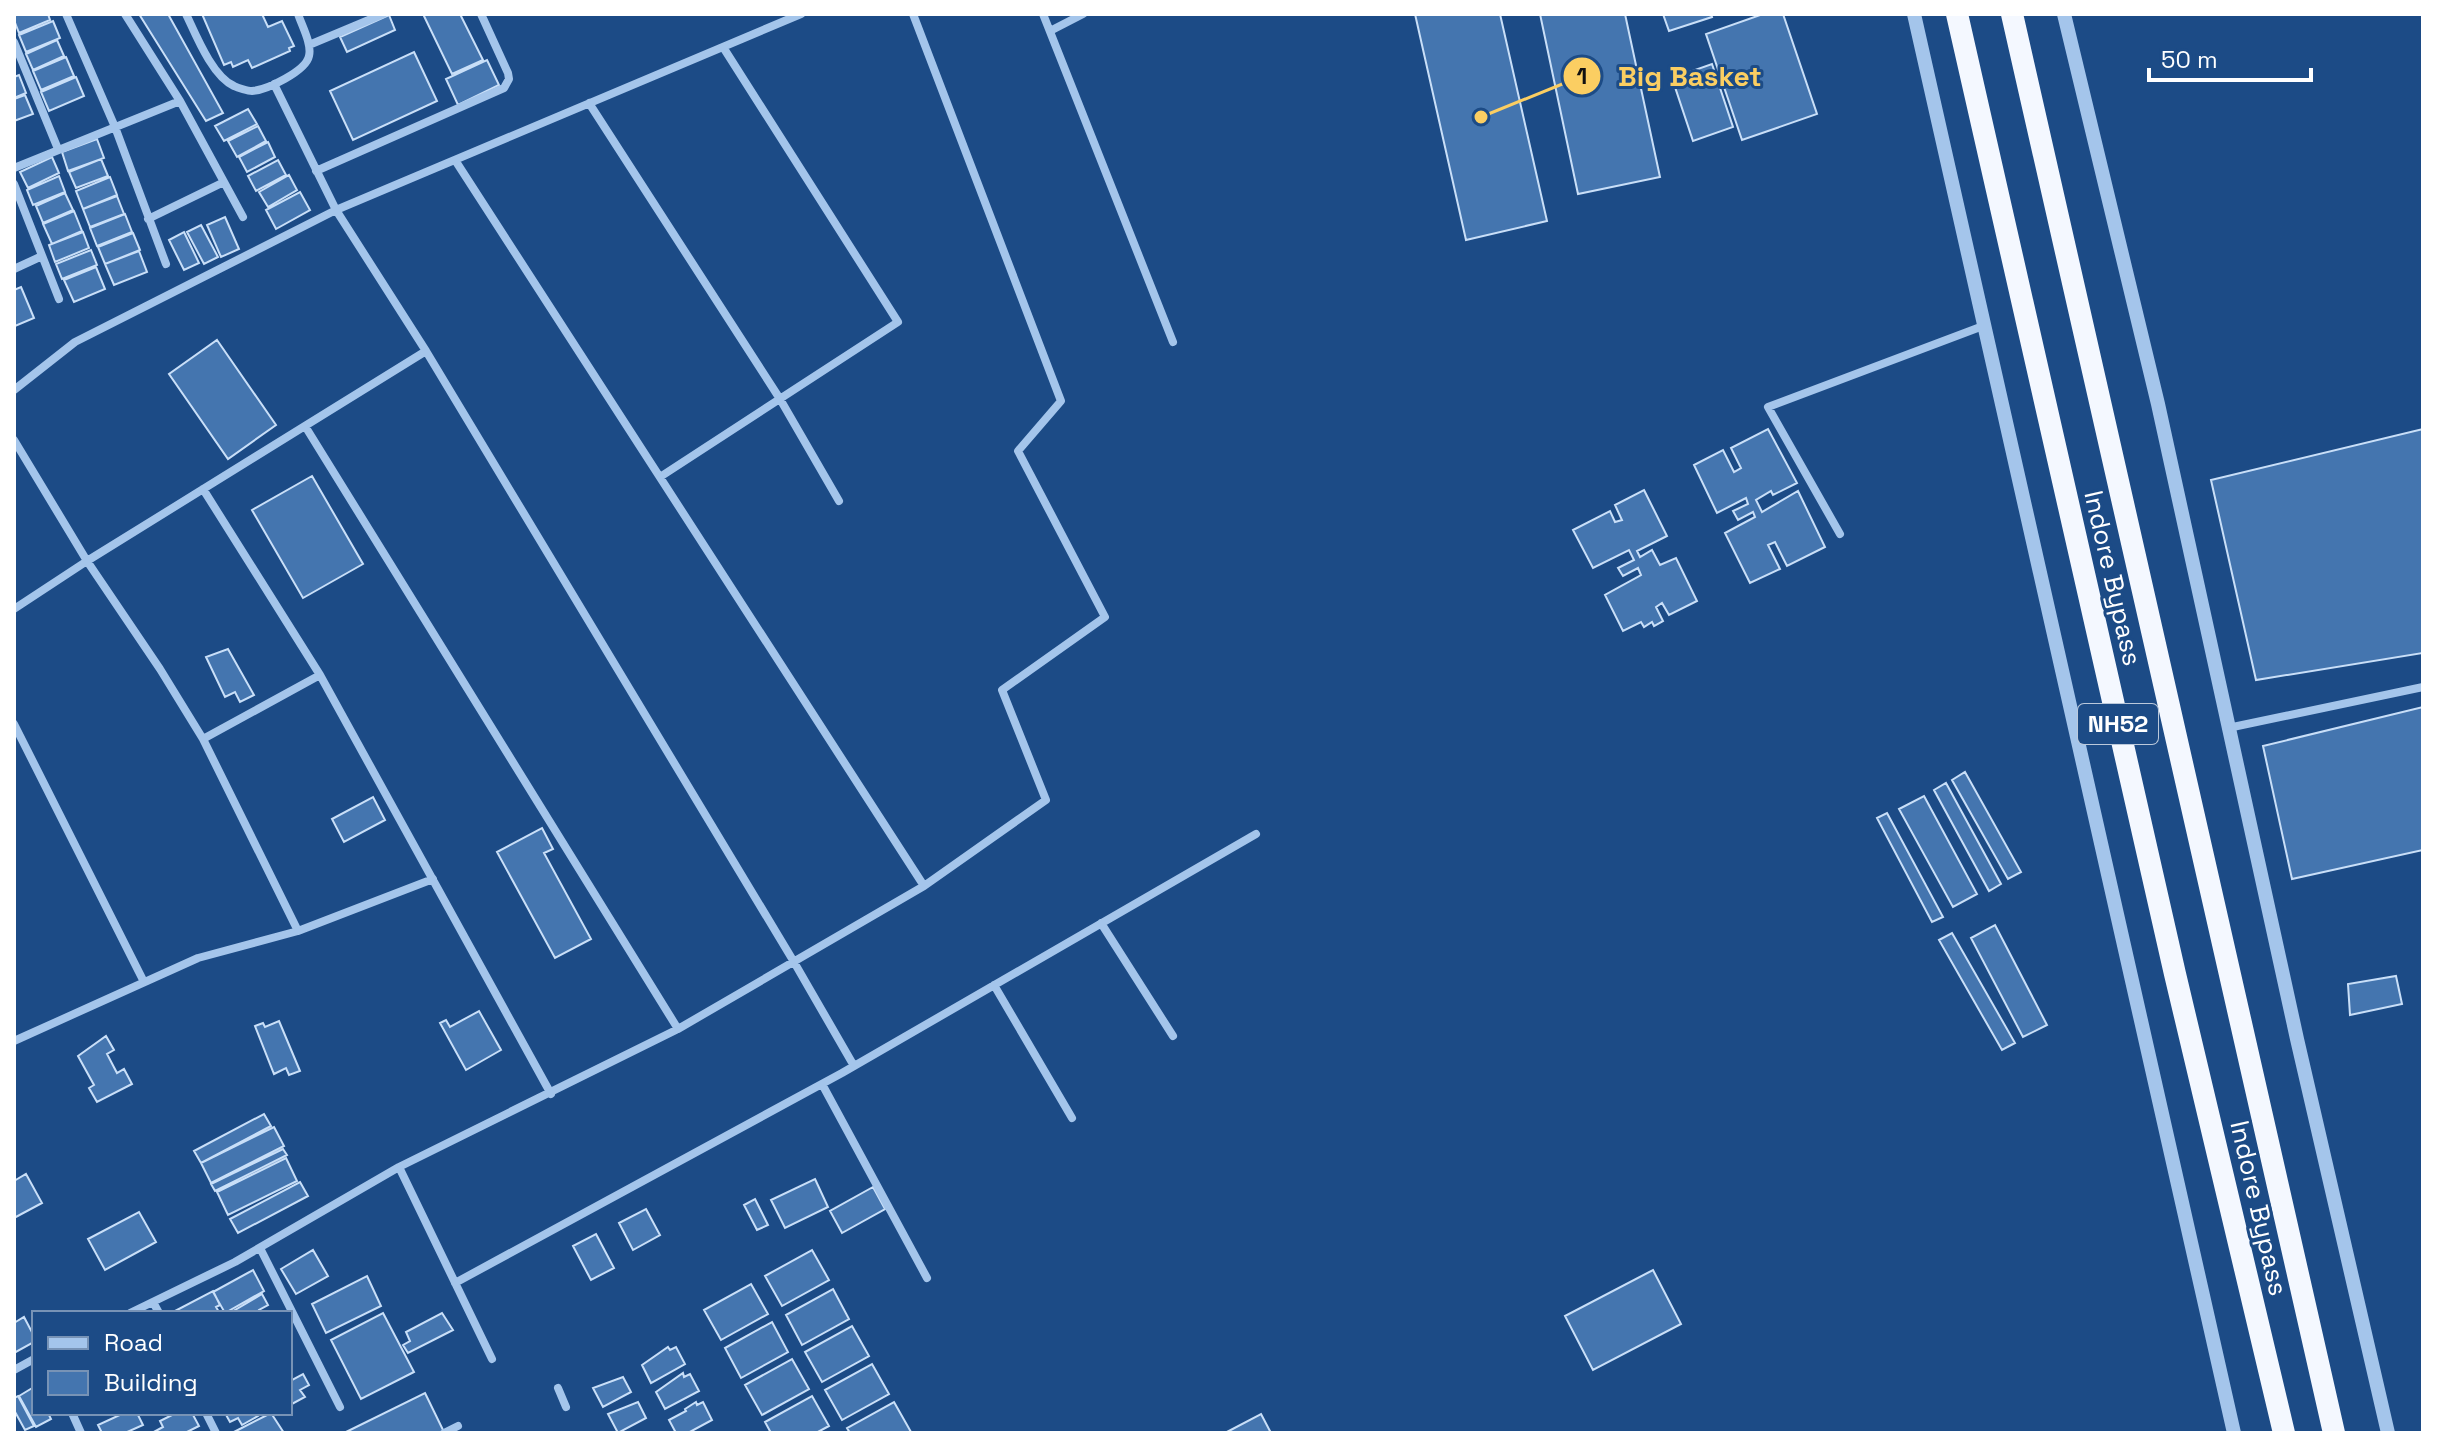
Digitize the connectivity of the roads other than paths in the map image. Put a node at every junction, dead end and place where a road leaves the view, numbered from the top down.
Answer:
1 (66, 14) edge
2 (125, 14) edge
3 (186, 14) edge
4 (298, 14) edge
5 (383, 14) edge
6 (481, 14) edge
7 (801, 14) edge
8 (913, 14) edge
9 (1043, 14) edge
10 (1083, 14) edge
11 (1914, 14) edge
12 (1957, 14) edge
13 (2012, 14) edge
14 (2064, 14) edge
15 (1050, 31) junction
16 (14, 42) edge
17 (309, 45) junction
18 (723, 47) junction
19 (274, 84) junction
20 (180, 101) junction
21 (589, 103) junction
22 (115, 127) junction
23 (58, 149) junction
24 (455, 160) junction
25 (14, 168) edge
26 (316, 171) junction
27 (224, 182) junction
28 (14, 184) edge
29 (336, 210) junction
30 (243, 217) dead end
31 (148, 219) junction
32 (42, 256) junction
33 (166, 264) dead end
34 (14, 269) edge
35 (59, 299) dead end
36 (1983, 326) junction
37 (1173, 342) dead end
38 (426, 351) junction
39 (14, 390) edge
40 (780, 399) junction
41 (305, 426) junction
42 (14, 440) edge
43 (660, 477) junction
44 (203, 489) junction
45 (839, 501) dead end
46 (1840, 534) dead end
47 (87, 561) junction
48 (14, 609) edge
49 (320, 675) junction
50 (2423, 687) edge
51 (14, 724) edge
52 (2228, 728) junction
53 (203, 739) junction
54 (1256, 834) dead end
55 (433, 879) junction
56 (924, 886) junction
57 (1101, 923) junction
58 (298, 931) junction
59 (794, 962) junction
60 (144, 982) junction
61 (994, 985) junction
62 (678, 1029) junction
63 (1173, 1036) dead end
64 (14, 1041) edge
65 (854, 1066) junction
66 (822, 1084) junction
67 (551, 1094) junction
68 (1072, 1118) dead end
69 (399, 1167) junction
70 (260, 1248) junction
71 (927, 1278) dead end
72 (455, 1283) junction
73 (153, 1302) junction
74 (134, 1311) edge
75 (158, 1311) edge
76 (292, 1311) edge
77 (292, 1312) edge
78 (492, 1359) dead end
79 (32, 1360) edge
80 (14, 1370) edge
81 (558, 1388) dead end
82 (340, 1407) dead end
83 (566, 1407) dead end
84 (207, 1415) edge
85 (458, 1426) dead end
86 (216, 1433) edge
87 (444, 1433) edge
88 (2234, 1433) edge
89 (2284, 1433) edge
90 (2334, 1433) edge
91 (2388, 1433) edge

1 - 22 street
2 - 20 street
3 - 19 street
4 - 17 street
5 - 17 street
6 - 26 street
7 - 18 street
8 - 56 street
9 - 15 street
10 - 15 street
11 - 36 street
12 - 89 highway, Indore Bypass / NH52
13 - 90 highway, Indore Bypass / NH52
14 - 52 street
15 - 37 street
16 - 23 street
17 - 19 street
18 - 21 street
18 - 40 street
19 - 26 street
20 - 22 street
20 - 27 street
21 - 24 street
21 - 40 street
22 - 23 street
22 - 31 street
23 - 25 street
24 - 29 street
24 - 43 street
26 - 29 street
27 - 30 street
27 - 31 street
28 - 32 street
29 - 38 street
29 - 39 street
31 - 33 street
32 - 34 street
32 - 35 street
36 - 46 street
36 - 88 street
38 - 41 street
38 - 59 street
40 - 43 street
40 - 45 street
41 - 44 street
41 - 62 street
42 - 47 street
43 - 56 street
44 - 47 street
44 - 49 street
47 - 48 street
47 - 53 street
49 - 53 street
49 - 55 street
50 - 52 street
51 - 60 street
52 - 91 street
53 - 58 street
54 - 57 street
55 - 58 street
55 - 67 street
56 - 59 street
57 - 61 street
57 - 63 street
58 - 60 street
59 - 62 street
59 - 65 street
60 - 64 street
61 - 65 street
61 - 68 street
62 - 67 street
65 - 66 street
66 - 71 street
66 - 72 street
67 - 69 street
69 - 70 street
69 - 72 street
70 - 73 street
70 - 76 street
72 - 78 street
73 - 74 street
73 - 75 street
77 - 82 street
79 - 80 street
81 - 83 street
84 - 86 street
85 - 87 street

